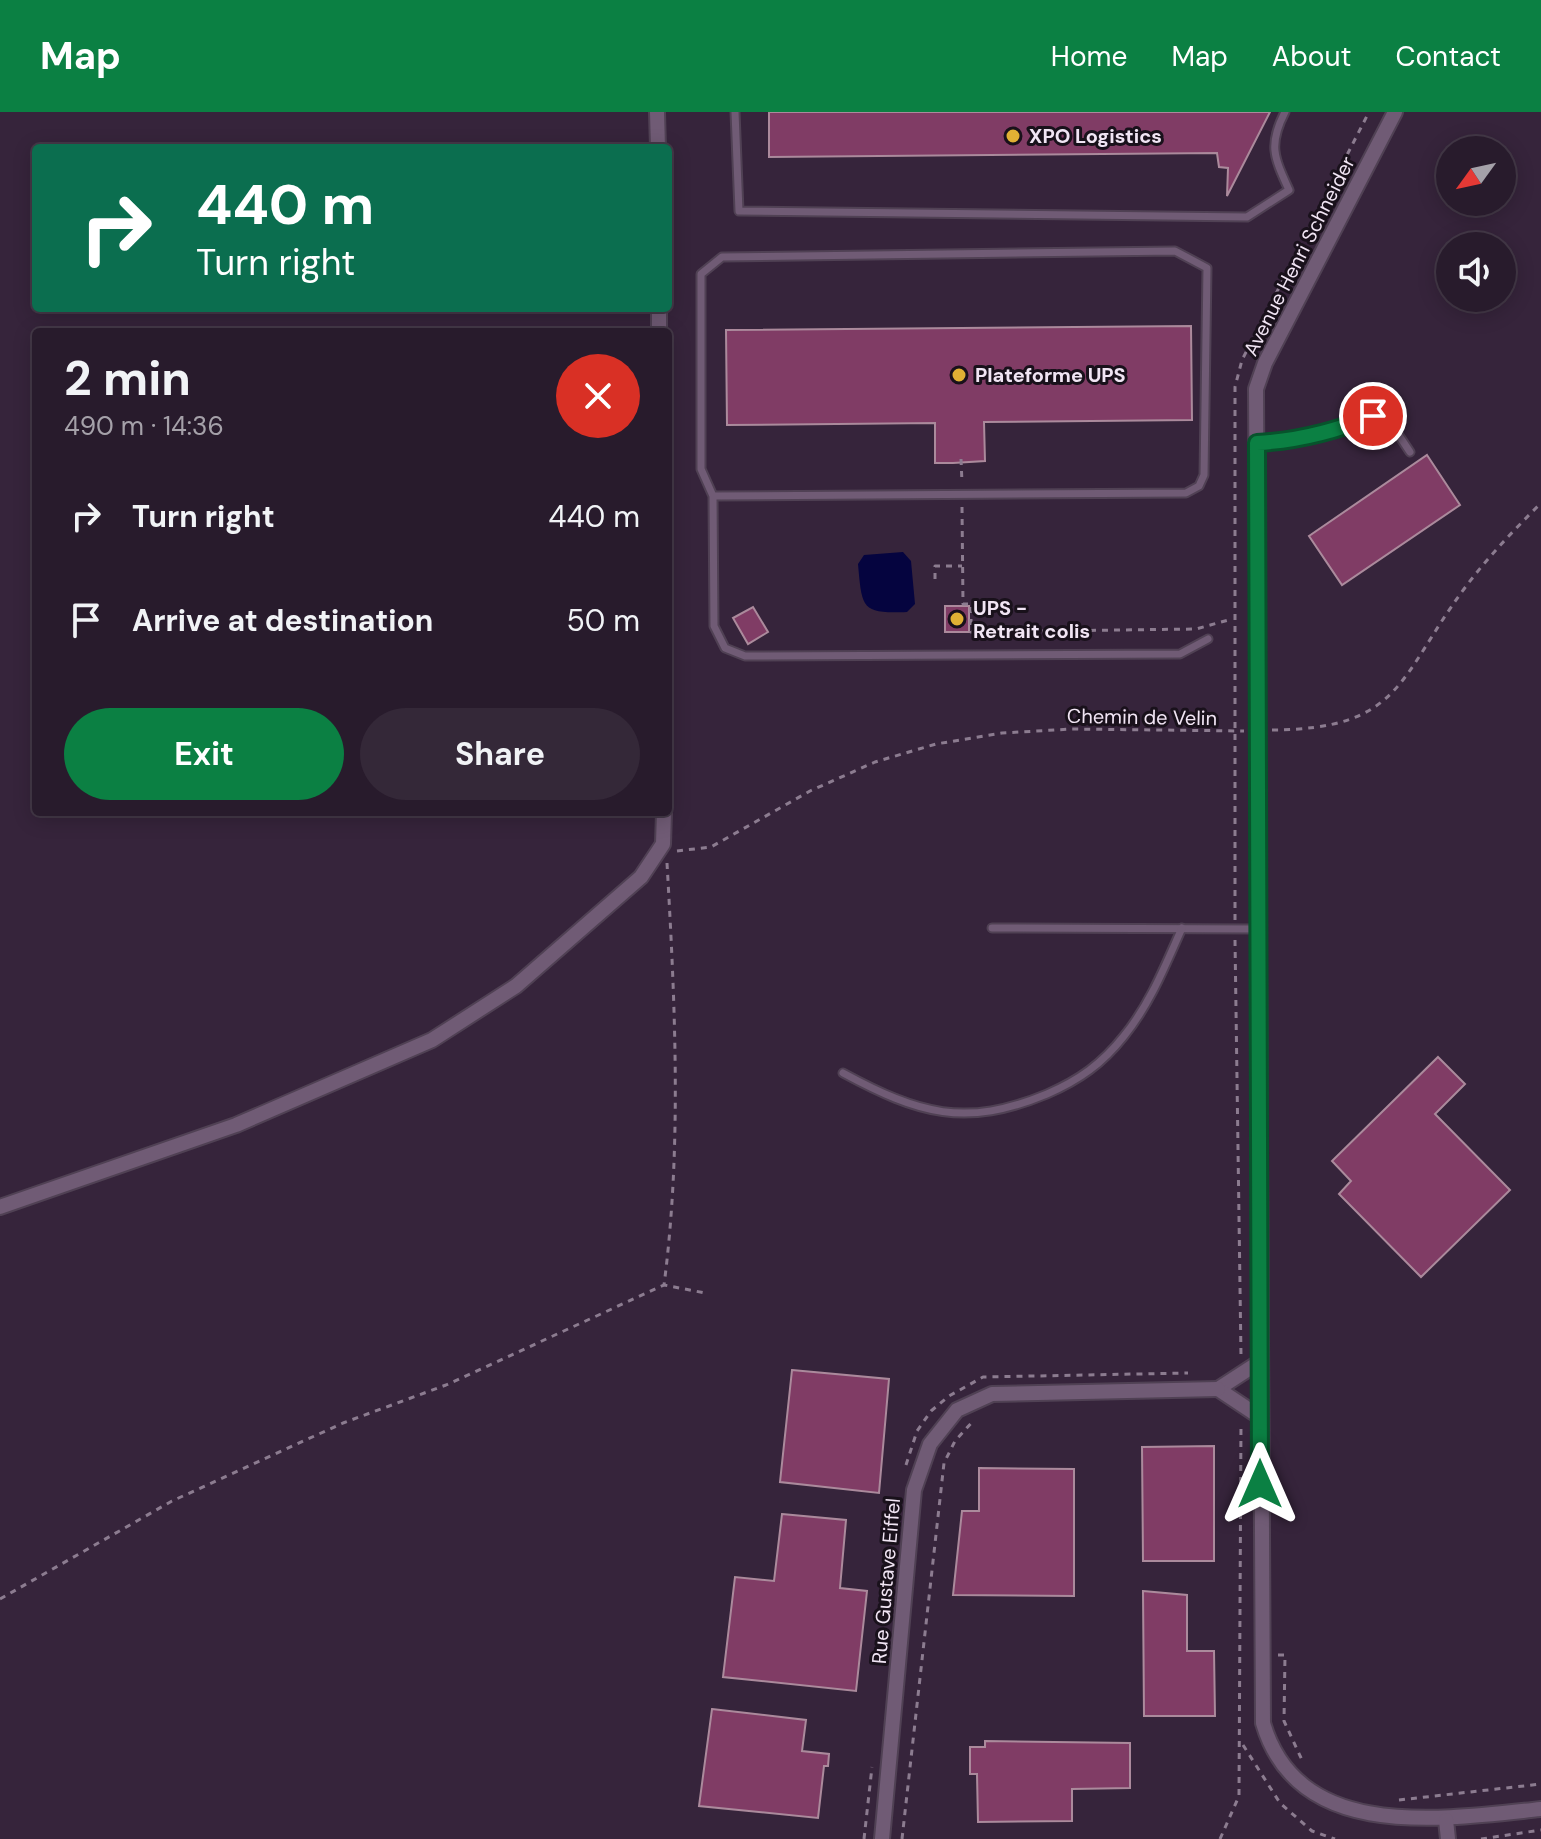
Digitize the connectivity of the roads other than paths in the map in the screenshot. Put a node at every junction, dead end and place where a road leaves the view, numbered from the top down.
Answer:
1 (657, 112) edge
2 (735, 112) edge
3 (1285, 112) edge
4 (1395, 112) edge
5 (658, 144) edge
6 (1257, 443) junction
7 (1410, 452) dead end
8 (713, 496) junction
9 (1208, 639) dead end
10 (664, 816) edge
11 (992, 928) dead end
12 (1182, 928) junction
13 (1258, 929) junction
14 (843, 1073) dead end
15 (0, 1207) edge
16 (1261, 1361) junction
17 (1218, 1389) junction
18 (1260, 1417) junction
19 (1541, 1809) edge
20 (1446, 1820) junction
21 (882, 1839) edge
22 (1448, 1839) edge

1 - 5 street
2 - 3 lane
4 - 6 street, Avenue Henri Schneider
6 - 7 lane
6 - 13 street, Avenue Henri Schneider
8 - 8 lane
8 - 9 lane
10 - 15 street
11 - 12 lane
12 - 13 lane
12 - 14 lane
13 - 16 street, Avenue Henri Schneider
16 - 17 street
16 - 18 street, Avenue Henri Schneider
17 - 18 street
17 - 21 street, Rue Gustave Eiffel
18 - 20 street, Avenue Henri Schneider
19 - 20 street, Avenue Henri Schneider
20 - 22 street

